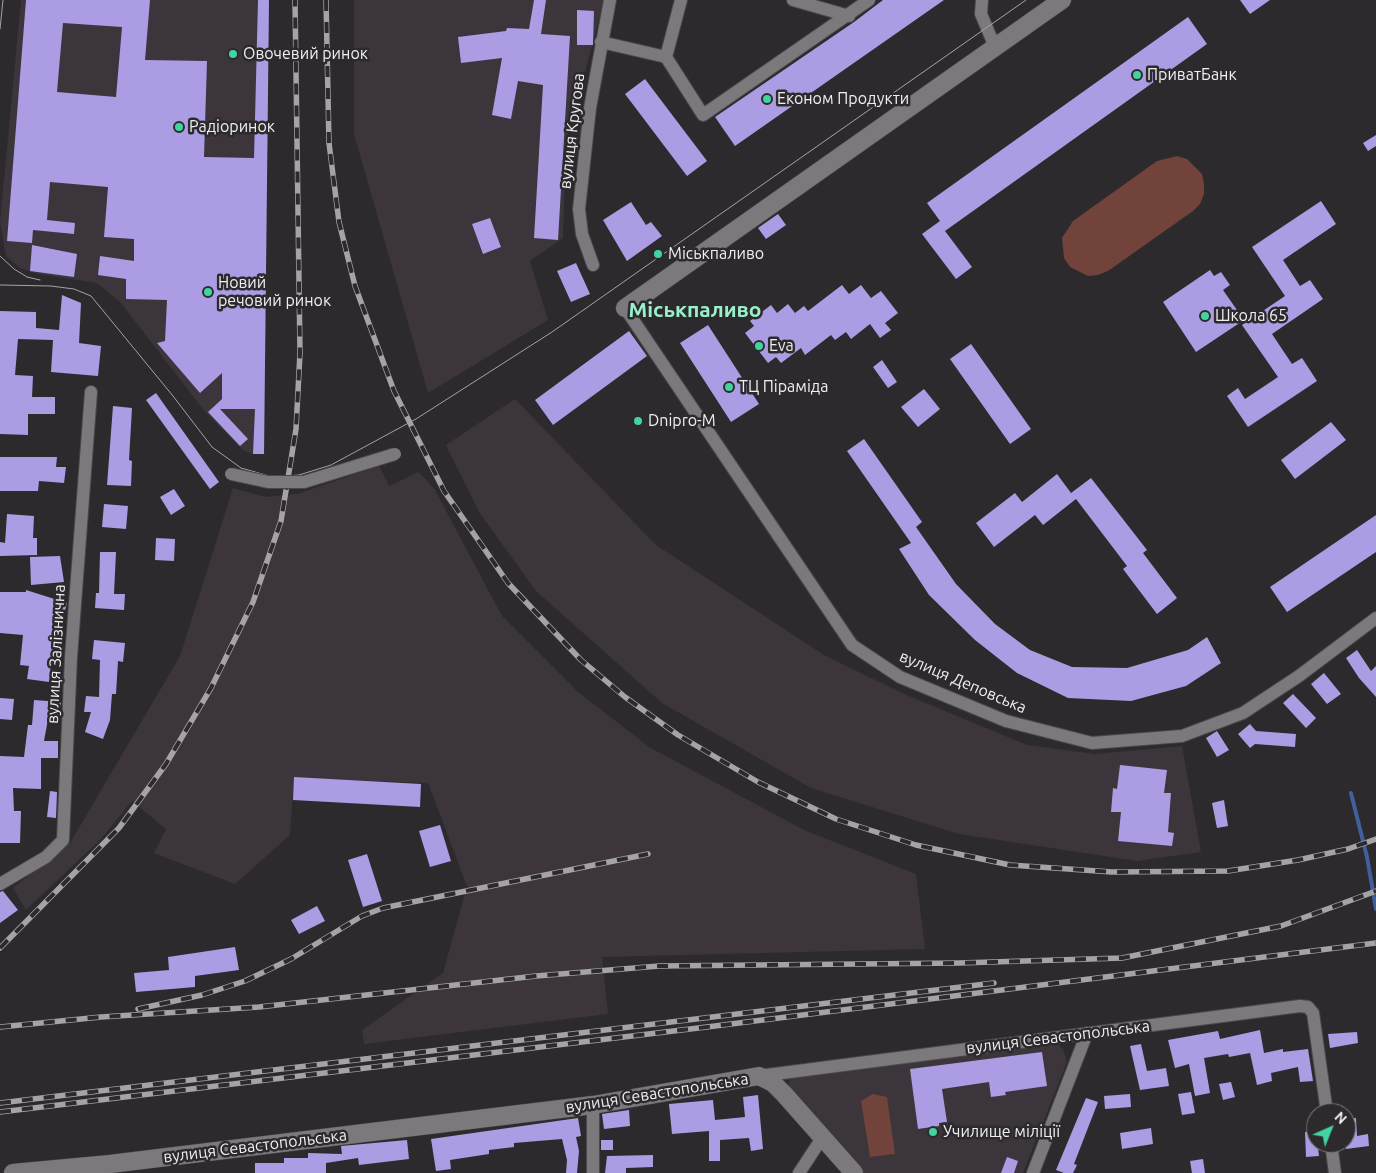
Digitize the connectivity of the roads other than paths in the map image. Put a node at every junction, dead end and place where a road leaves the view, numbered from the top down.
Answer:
1 (610, 0) edge
2 (681, 0) edge
3 (793, 0) edge
4 (869, 0) edge
5 (982, 0) edge
6 (1062, 0) edge
7 (848, 16) junction
8 (601, 42) junction
9 (996, 47) junction
10 (666, 57) junction
11 (593, 266) dead end
12 (625, 308) joint
13 (91, 392) dead end
14 (395, 454) dead end
15 (231, 474) dead end
16 (1376, 618) edge
17 (0, 884) edge
18 (1087, 1033) junction
19 (759, 1076) junction
20 (1326, 1103) edge
21 (593, 1105) junction
22 (822, 1138) junction
23 (1332, 1153) edge
24 (110, 1168) edge
25 (13, 1173) edge
26 (593, 1173) edge
27 (799, 1173) edge
28 (854, 1173) edge
29 (1033, 1173) edge
30 (1335, 1173) edge

1 - 8 street, вулиця Кругова
2 - 10 street
3 - 7 street
4 - 7 street
5 - 9 street
6 - 9 street
7 - 10 street
8 - 10 street
8 - 11 street, вулиця Кругова
9 - 12 street
12 - 16 street, вулиця Деповська
13 - 17 street, вулиця Залізнична
14 - 15 street, bridge
18 - 19 street, вулиця Севастопольська
18 - 20 street, вулиця Севастопольська
18 - 29 street
19 - 21 street, вулиця Севастопольська
19 - 22 street
21 - 24 street, вулиця Севастопольська
21 - 26 street
22 - 27 street
22 - 28 street
23 - 30 street
24 - 25 street, вулиця Севастопольська

